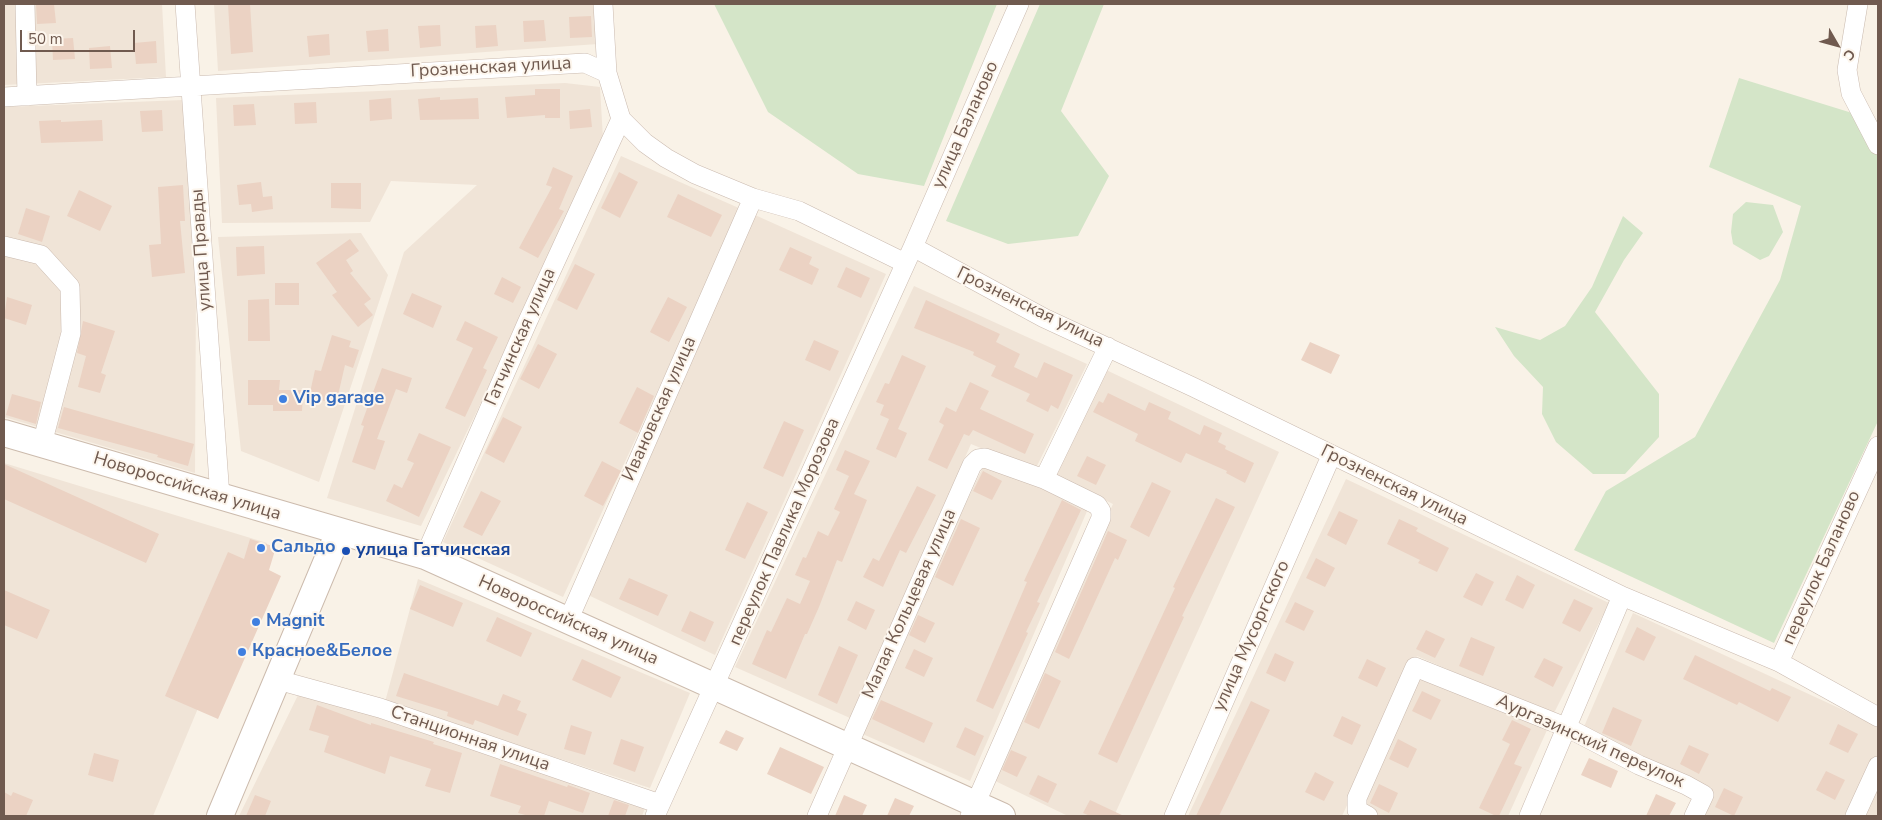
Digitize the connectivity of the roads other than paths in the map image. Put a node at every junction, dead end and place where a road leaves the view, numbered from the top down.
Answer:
1 (25, 4) edge
2 (185, 4) edge
3 (603, 4) edge
4 (1020, 4) edge
5 (1858, 4) edge
6 (607, 73) junction
7 (190, 86) junction
8 (27, 96) junction
9 (4, 97) edge
10 (621, 119) junction
11 (1878, 145) edge
12 (753, 198) junction
13 (4, 246) edge
14 (909, 255) junction
15 (1108, 346) junction
16 (4, 432) edge
17 (42, 444) junction
18 (1878, 446) edge
19 (1331, 456) junction
20 (1044, 479) junction
21 (220, 497) junction
22 (339, 532) junction
23 (425, 556) junction
24 (1622, 596) junction
25 (568, 620) junction
26 (1779, 662) junction
27 (278, 680) junction
28 (713, 686) junction
29 (1878, 717) edge
30 (1568, 728) junction
31 (847, 745) junction
32 (1878, 766) edge
33 (658, 810) edge
34 (973, 810) edge
35 (220, 816) edge
36 (817, 816) edge
37 (1002, 816) edge
38 (1174, 816) edge
39 (1368, 816) edge
40 (1529, 816) edge
41 (1694, 816) edge
42 (1856, 816) edge

1 - 8 street
2 - 7 street, улица Правды
3 - 6 street
4 - 14 street, улица Баланово
5 - 11 street
6 - 7 street, Грозненская улица
6 - 10 street, Грозненская улица
7 - 8 street, Грозненская улица
7 - 21 street, улица Правды
8 - 9 street, Грозненская улица
10 - 12 street, Грозненская улица
10 - 23 street, Гатчинская улица
12 - 14 street, Грозненская улица
12 - 25 street, Ивановская улица
13 - 17 street
14 - 15 street, Грозненская улица
14 - 28 street, переулок Павлика Морозова
15 - 19 street, Грозненская улица
15 - 20 street
16 - 17 main road, Новороссийская улица
17 - 21 main road, Новороссийская улица
18 - 26 street, переулок Баланово
19 - 24 street, Грозненская улица
19 - 38 street, улица Мусоргского
20 - 31 street, Малая Кольцевая улица
20 - 34 street, Малая Кольцевая улица
21 - 22 main road, Новороссийская улица
22 - 23 main road, Новороссийская улица
22 - 27 main road
23 - 25 main road, Новороссийская улица
24 - 26 street, Грозненская улица
24 - 30 street
25 - 28 main road, Новороссийская улица
26 - 29 street, Грозненская улица
27 - 33 street, Станционная улица
27 - 35 main road
28 - 31 main road, Новороссийская улица
28 - 33 street, переулок Павлика Морозова
30 - 39 street, Аургазинский переулок
30 - 40 street
30 - 41 street, Аургазинский переулок
31 - 34 main road, Новороссийская улица
31 - 36 street, Малая Кольцевая улица
32 - 42 street
34 - 37 main road, Новороссийская улица

